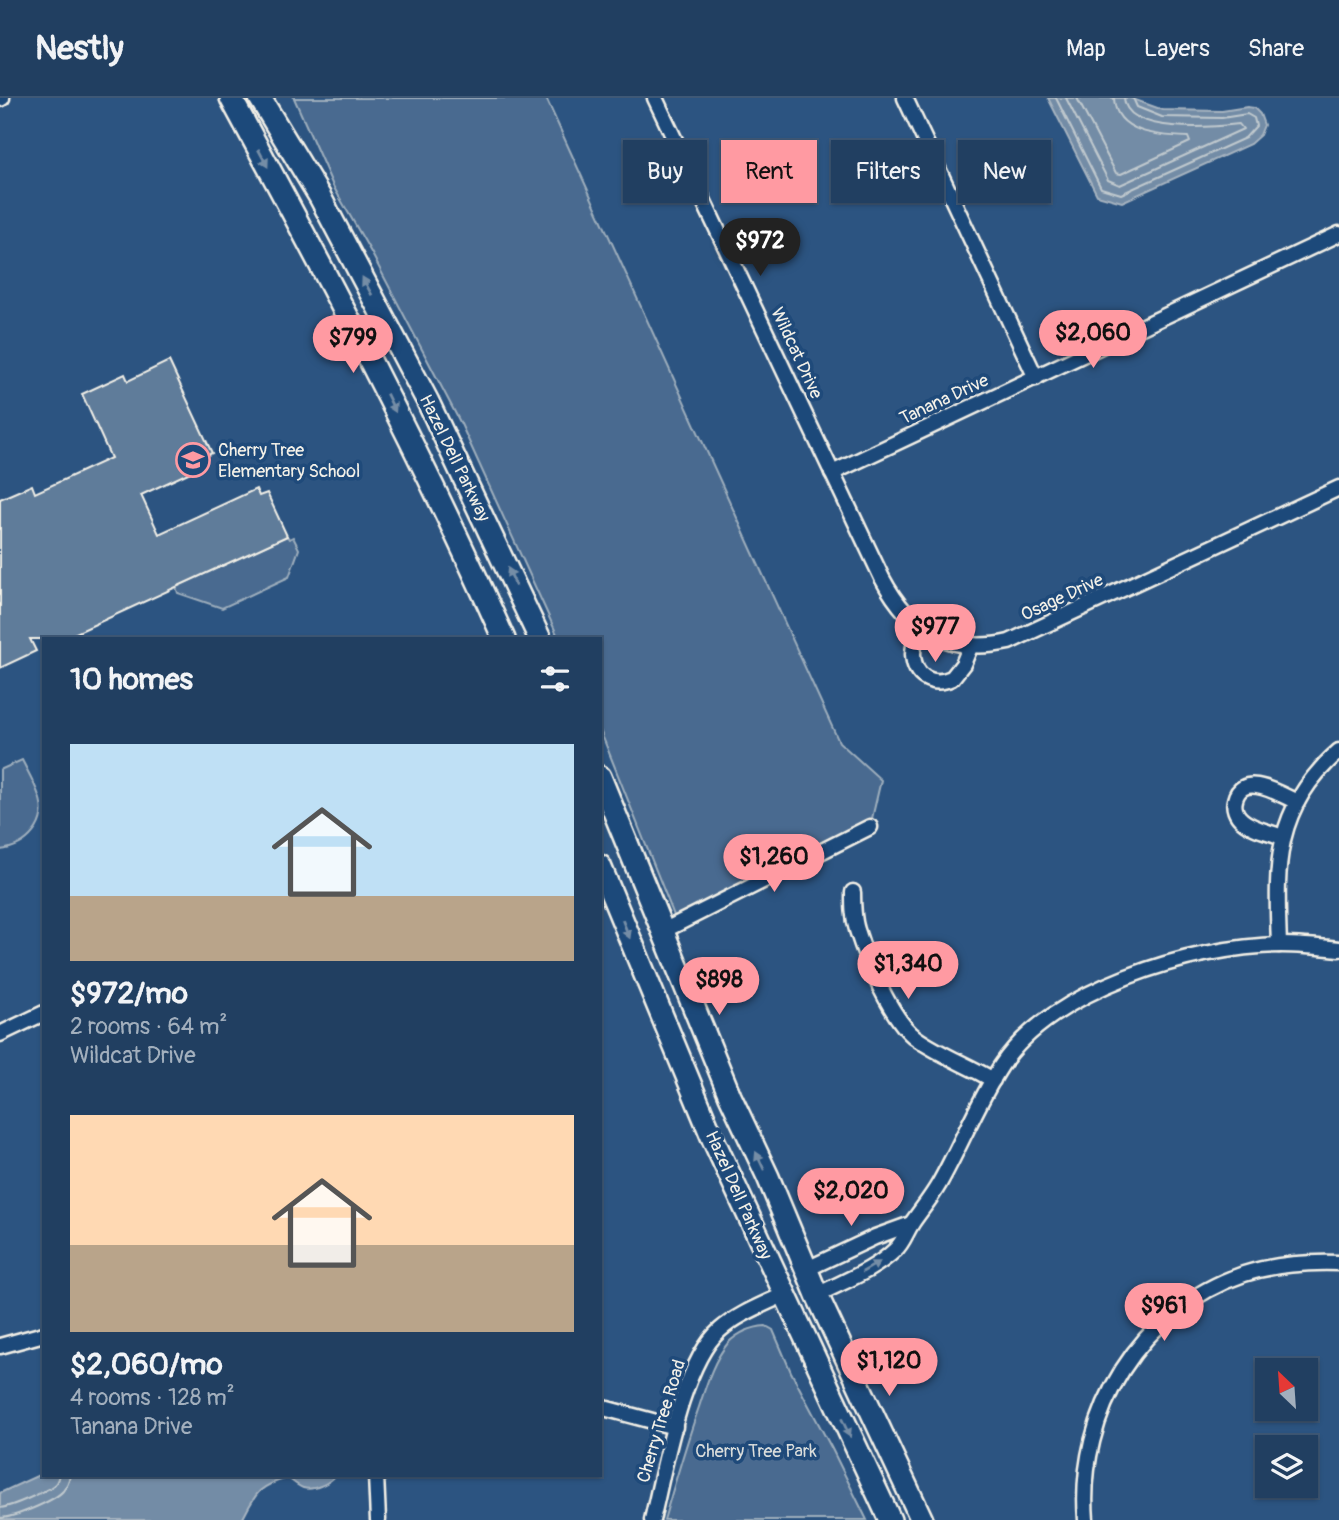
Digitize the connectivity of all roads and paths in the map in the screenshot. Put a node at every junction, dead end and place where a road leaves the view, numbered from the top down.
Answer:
1 (231, 98) edge
2 (260, 98) edge
3 (655, 98) edge
4 (905, 98) edge
5 (1339, 234) edge
6 (1036, 378) junction
7 (832, 473) junction
8 (1339, 488) edge
9 (919, 627) junction
10 (503, 637) edge
11 (539, 637) edge
12 (971, 645) junction
13 (1339, 751) edge
14 (602, 782) edge
15 (1297, 802) junction
16 (870, 827) dead end
17 (1282, 837) junction
18 (602, 871) edge
19 (853, 892) dead end
20 (663, 931) junction
21 (1279, 945) junction
22 (1339, 949) edge
23 (42, 1014) edge
24 (0, 1034) edge
25 (993, 1080) junction
26 (911, 1224) junction
27 (1339, 1263) edge
28 (807, 1269) junction
29 (785, 1294) junction
30 (817, 1294) junction
31 (42, 1335) edge
32 (0, 1346) edge
33 (602, 1408) edge
34 (675, 1427) junction
35 (376, 1477) edge
36 (378, 1520) edge
37 (652, 1520) edge
38 (890, 1520) edge
39 (922, 1520) edge
40 (1086, 1520) edge

1 -> 10 main road, Hazel Dell Parkway
11 -> 2 main road, Hazel Dell Parkway
3 - 7 street, Wildcat Drive
4 - 6 street
5 - 6 street, Tanana Drive
6 - 7 street, Tanana Drive
7 - 9 street, Osage Drive
8 - 12 street, Osage Drive
9 - 12 street, Osage Drive
9 - 12 street
13 - 15 street
14 - 20 main road, Hazel Dell Parkway
15 - 17 street
15 - 17 street
16 - 20 street
17 - 21 street
18 -> 29 main road, Hazel Dell Parkway
19 - 25 street
28 -> 20 main road, Hazel Dell Parkway
21 - 22 street
21 - 25 street
23 - 24 street
25 - 26 street
26 - 28 street
30 -> 26 street
27 - 40 street
28 - 30 main road, Hazel Dell Parkway
29 - 34 street, Cherry Tree Road
29 -> 38 main road, Hazel Dell Parkway
30 - 39 main road, Hazel Dell Parkway
31 - 32 street
33 - 34 street
34 - 37 street, Cherry Tree Road
35 - 36 street

